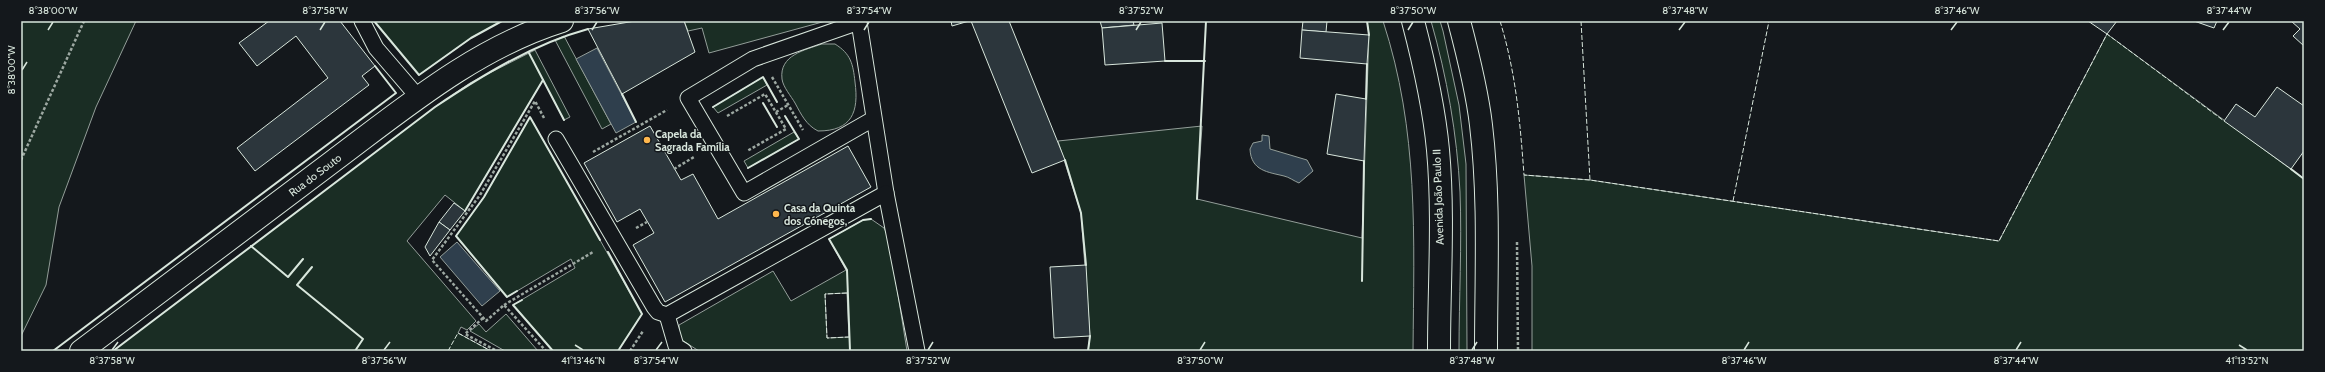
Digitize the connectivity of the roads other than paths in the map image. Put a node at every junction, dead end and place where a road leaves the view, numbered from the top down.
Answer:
1 (362, 21) edge
2 (562, 21) edge
3 (1413, 21) edge
4 (1460, 21) edge
5 (859, 22) edge
6 (418, 97) junction
7 (873, 119) junction
8 (556, 139) dead end
9 (886, 193) junction
10 (668, 315) junction
11 (81, 351) edge
12 (684, 351) edge
13 (917, 351) edge
14 (1439, 351) edge
15 (1486, 351) edge

1 - 6 lane
2 - 6 main road, Rua do Souto
3 - 14 main road, Avenida João Paulo II
4 - 15 main road
5 - 7 lane
5 - 7 lane
6 - 11 main road, Rua do Souto
7 - 9 lane
8 - 10 lane
9 - 10 lane
9 - 13 lane
10 - 12 lane

